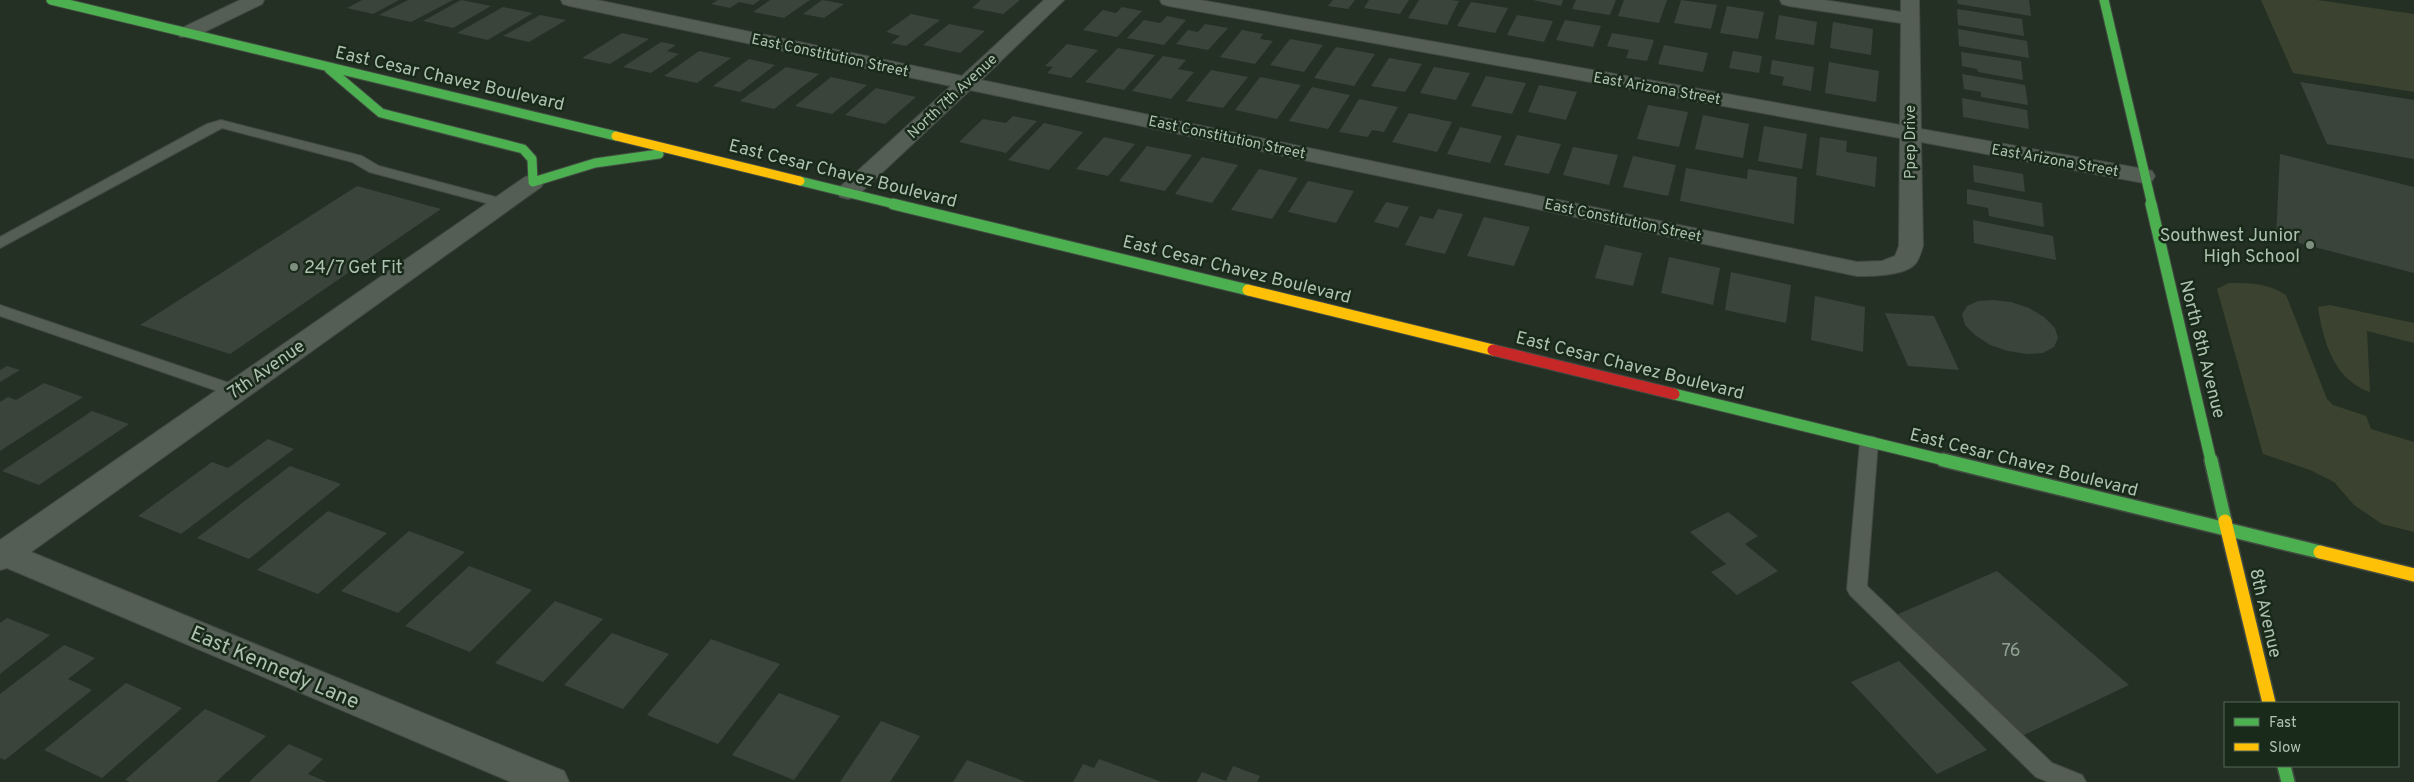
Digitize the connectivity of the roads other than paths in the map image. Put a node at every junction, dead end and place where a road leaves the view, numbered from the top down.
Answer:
1 (50, 0) edge
2 (255, 0) edge
3 (570, 0) edge
4 (1055, 0) edge
5 (1169, 0) edge
6 (1789, 0) edge
7 (2104, 0) edge
8 (1910, 10) edge
9 (187, 33) junction
10 (326, 67) junction
11 (966, 83) junction
12 (1910, 134) junction
13 (691, 154) junction
14 (2144, 176) junction
15 (533, 182) junction
16 (848, 192) junction
17 (502, 203) junction
18 (0, 242) edge
19 (1884, 268) joint
20 (0, 310) edge
21 (235, 391) junction
22 (1869, 442) junction
23 (2228, 530) junction
24 (2, 555) edge
25 (2414, 575) edge
26 (2269, 702) edge
27 (2284, 767) edge
28 (551, 782) edge
29 (2074, 782) edge
30 (2288, 782) edge

1 - 9 main road, East Cesar Chavez Boulevard
2 - 9 street
3 - 11 street, East Constitution Street
4 - 11 street, North 7th Avenue
5 - 12 street, East Arizona Street
6 - 8 street
7 - 14 main road, North 8th Avenue
8 - 12 street, Ppep Drive
9 - 10 main road, East Cesar Chavez Boulevard
10 - 13 main road, East Cesar Chavez Boulevard
10 - 15 main road
11 - 16 street, North 7th Avenue
11 - 19 street, East Constitution Street
12 - 14 street, East Arizona Street
12 - 19 street, Ppep Drive
13 - 15 main road
13 - 16 main road, East Cesar Chavez Boulevard
14 - 23 main road, North 8th Avenue
15 - 17 street, 7th Avenue
16 - 22 main road, East Cesar Chavez Boulevard
17 - 18 lane
17 - 21 street, 7th Avenue
20 - 21 lane
21 - 24 street, 7th Avenue
22 - 23 main road, East Cesar Chavez Boulevard
22 - 29 lane
23 - 25 main road, East Cesar Chavez Boulevard
23 - 26 main road, 8th Avenue
24 - 28 street, East Kennedy Lane
27 - 30 main road

